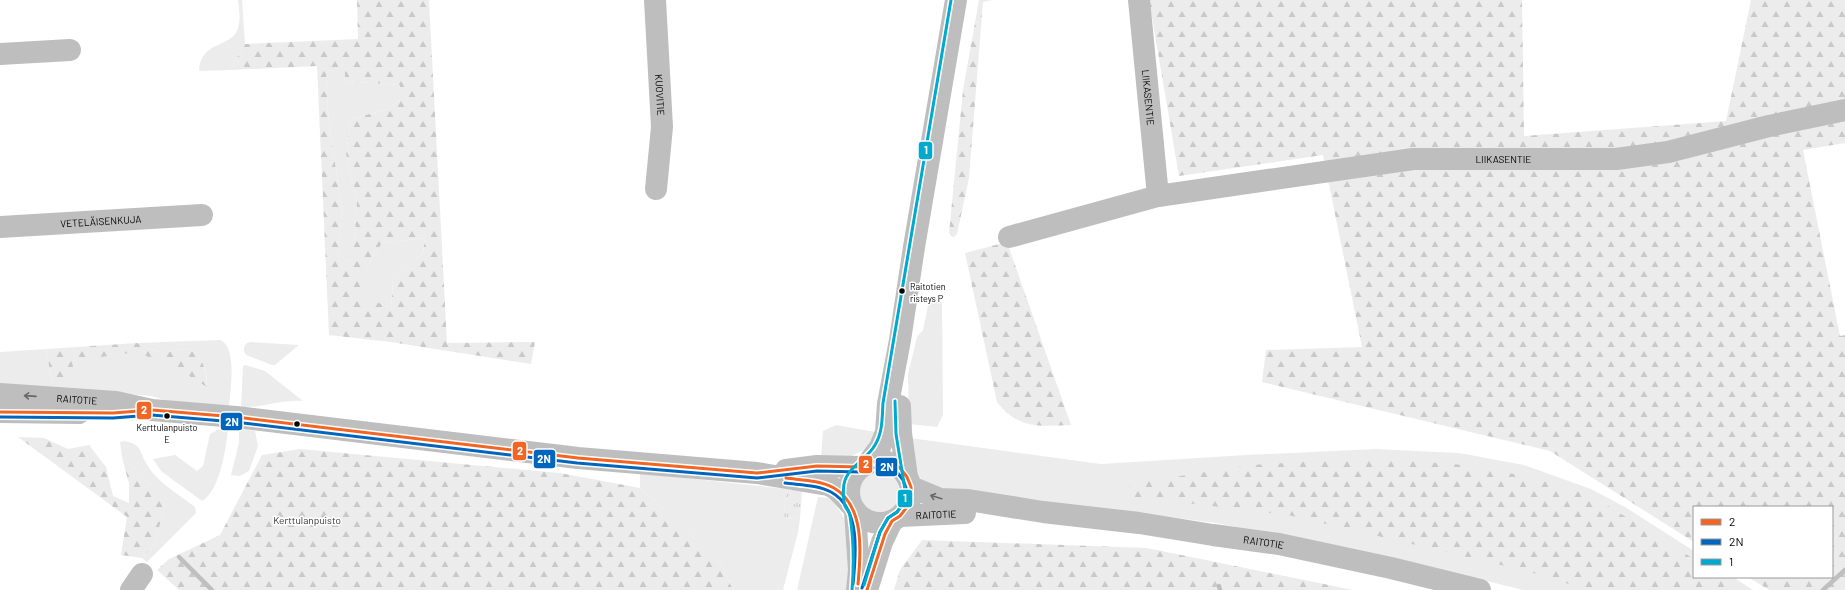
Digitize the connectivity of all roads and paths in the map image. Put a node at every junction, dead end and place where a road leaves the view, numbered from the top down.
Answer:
1 (655, 0) edge
2 (956, 0) edge
3 (1139, 0) edge
4 (70, 50) dead end
5 (0, 54) edge
6 (1845, 110) edge
7 (656, 189) dead end
8 (1158, 196) junction
9 (202, 215) dead end
10 (0, 227) edge
11 (1009, 237) dead end
12 (900, 340) junction
13 (0, 394) edge
14 (152, 410) junction
15 (0, 412) edge
16 (864, 465) junction
17 (757, 474) junction
18 (909, 482) junction
19 (853, 508) junction
20 (1043, 512) junction
21 (896, 518) junction
22 (857, 590) edge
23 (868, 590) edge
24 (1480, 590) edge

1 - 7 main road, KUOVITIE
2 - 12 main road
3 - 8 main road, LIIKASENTIE
4 - 5 main road
6 - 8 main road, LIIKASENTIE
8 - 11 main road, LIIKASENTIE
9 - 10 main road, VETELÄISENKUJA
12 - 16 main road
12 - 18 main road
14 -> 13 main road, RAITOTIE
14 - 15 main road, RAITOTIE
14 - 17 main road, RAITOTIE
16 - 17 main road, RAITOTIE
16 - 18 main road
16 - 19 main road
17 - 19 main road, RAITOTIE
20 -> 18 main road, RAITOTIE
18 - 21 main road
19 - 21 main road
19 - 22 main road
20 - 21 main road, RAITOTIE
20 - 24 main road, RAITOTIE
21 - 23 main road

